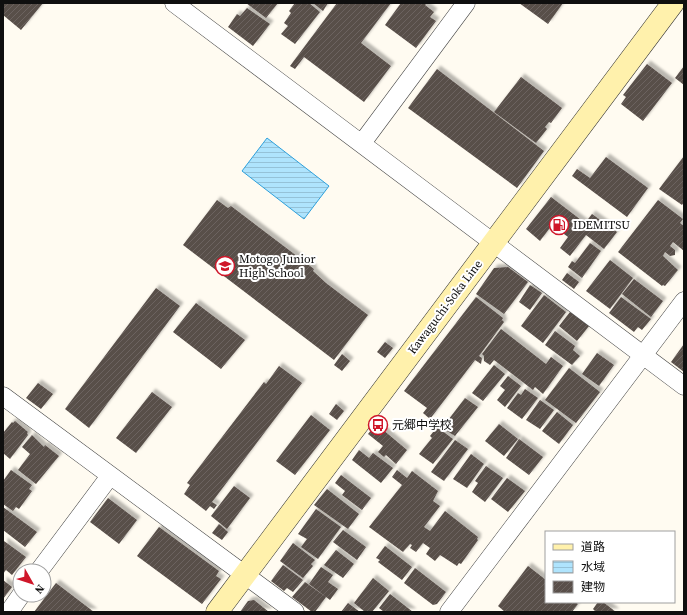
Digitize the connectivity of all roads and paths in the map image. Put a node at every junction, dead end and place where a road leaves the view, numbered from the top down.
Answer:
1 (174, 3) edge
2 (673, 3) edge
3 (456, 6) edge
4 (362, 143) junction
5 (494, 242) junction
6 (684, 300) edge
7 (642, 355) junction
8 (684, 386) edge
9 (3, 396) edge
10 (110, 476) junction
11 (45, 563) edge
12 (245, 574) junction
13 (15, 603) edge
14 (8, 612) edge
15 (217, 612) edge
16 (295, 612) edge
17 (449, 612) edge

1 - 4 street
2 - 5 main road, Kawaguchi-Soka Line
3 - 4 street
4 - 5 street
5 - 7 street
5 - 12 main road, Kawaguchi-Soka Line
6 - 7 street
7 - 8 street
7 - 17 street
9 - 10 street
10 - 11 street
10 - 12 street
12 - 15 main road, Kawaguchi-Soka Line
12 - 16 street
13 - 14 street

